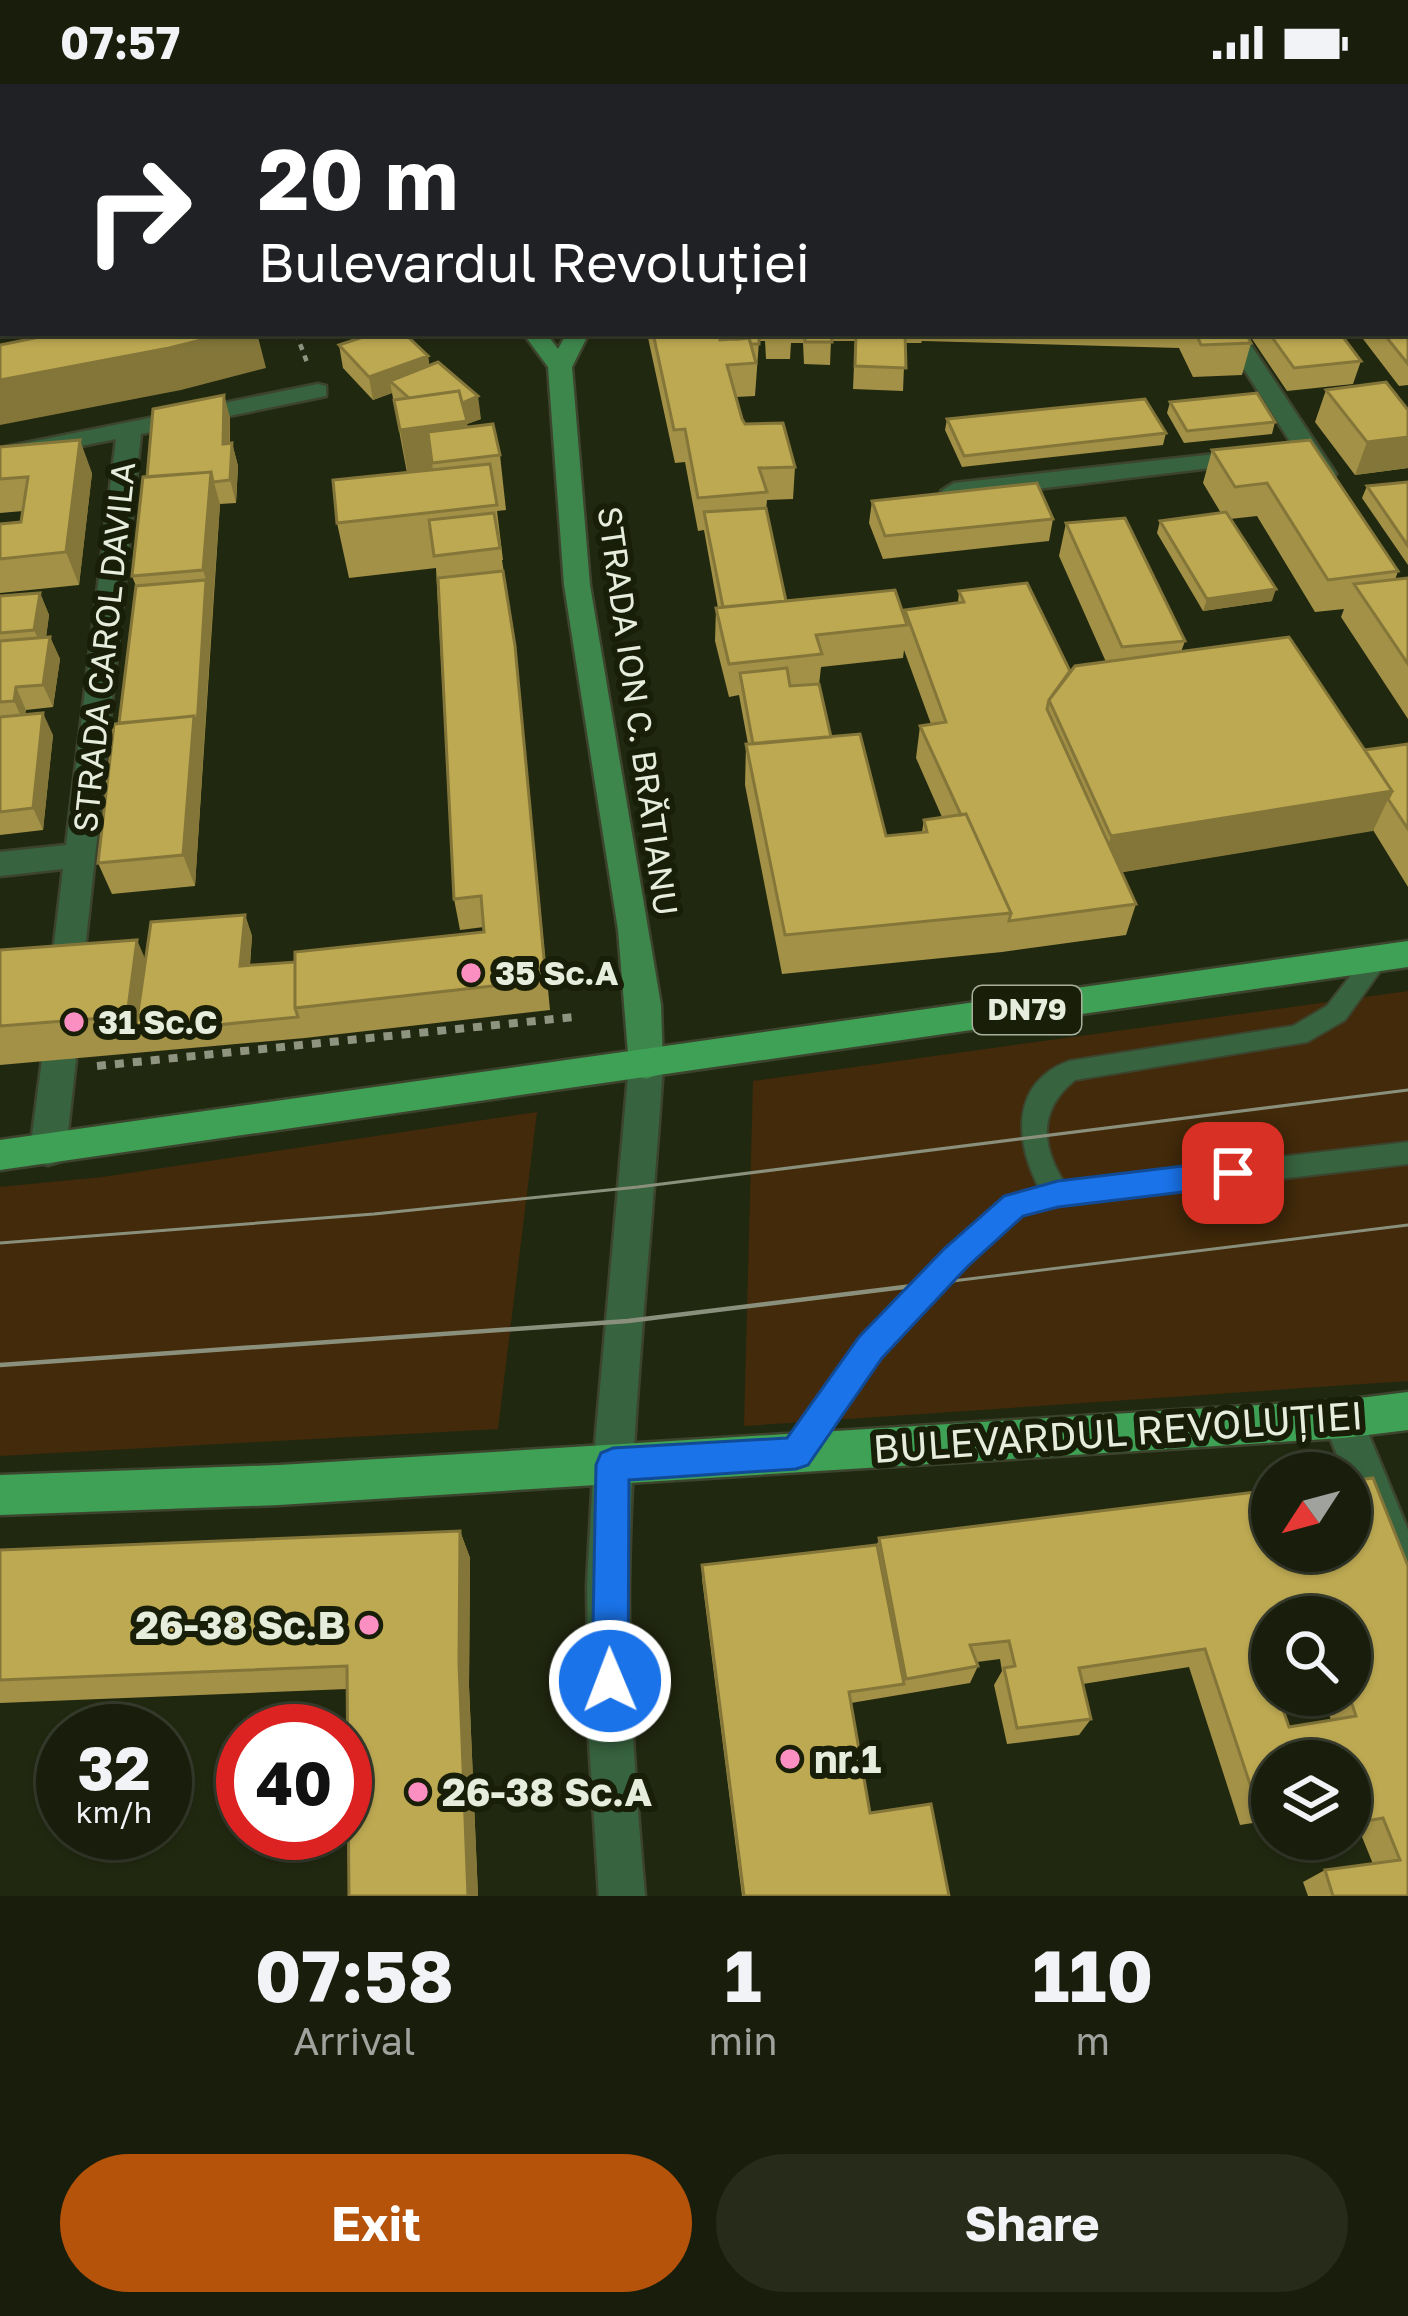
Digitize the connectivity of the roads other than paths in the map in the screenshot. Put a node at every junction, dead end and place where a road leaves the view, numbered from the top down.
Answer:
1 (536, 336) edge
2 (576, 336) edge
3 (1234, 336) edge
4 (560, 368) junction
5 (318, 391) dead end
6 (128, 429) junction
7 (1307, 452) junction
8 (0, 455) edge
9 (954, 491) edge
10 (1334, 491) edge
11 (80, 855) junction
12 (0, 864) edge
13 (1392, 956) edge
14 (65, 986) edge
15 (58, 1065) edge
16 (646, 1066) junction
17 (48, 1150) junction
18 (1408, 1153) edge
19 (0, 1155) edge
20 (1058, 1194) junction
21 (1408, 1411) edge
22 (1343, 1419) junction
23 (796, 1453) junction
24 (613, 1465) junction
25 (0, 1495) edge
26 (1408, 1581) edge
27 (622, 1896) edge

1 - 4 main road
2 - 4 main road
3 - 7 street
4 - 16 main road, STRADA ION C. BRĂTIANU
5 - 6 street, STRADA CAROL DAVILA
6 - 8 street
6 - 11 street, STRADA CAROL DAVILA
7 - 9 street
7 - 10 street
11 - 12 street
11 - 14 street, STRADA CAROL DAVILA
13 - 16 main road, DN79
13 - 20 lane
15 - 17 street
16 - 17 main road, DN79
16 - 24 street
17 - 19 main road, DN79
18 - 20 lane
20 - 23 lane
21 - 22 main road, BULEVARDUL REVOLUȚIEI
22 - 23 main road, BULEVARDUL REVOLUȚIEI
22 - 26 street
23 - 24 main road, BULEVARDUL REVOLUȚIEI
24 - 25 main road, BULEVARDUL REVOLUȚIEI
24 - 27 street

